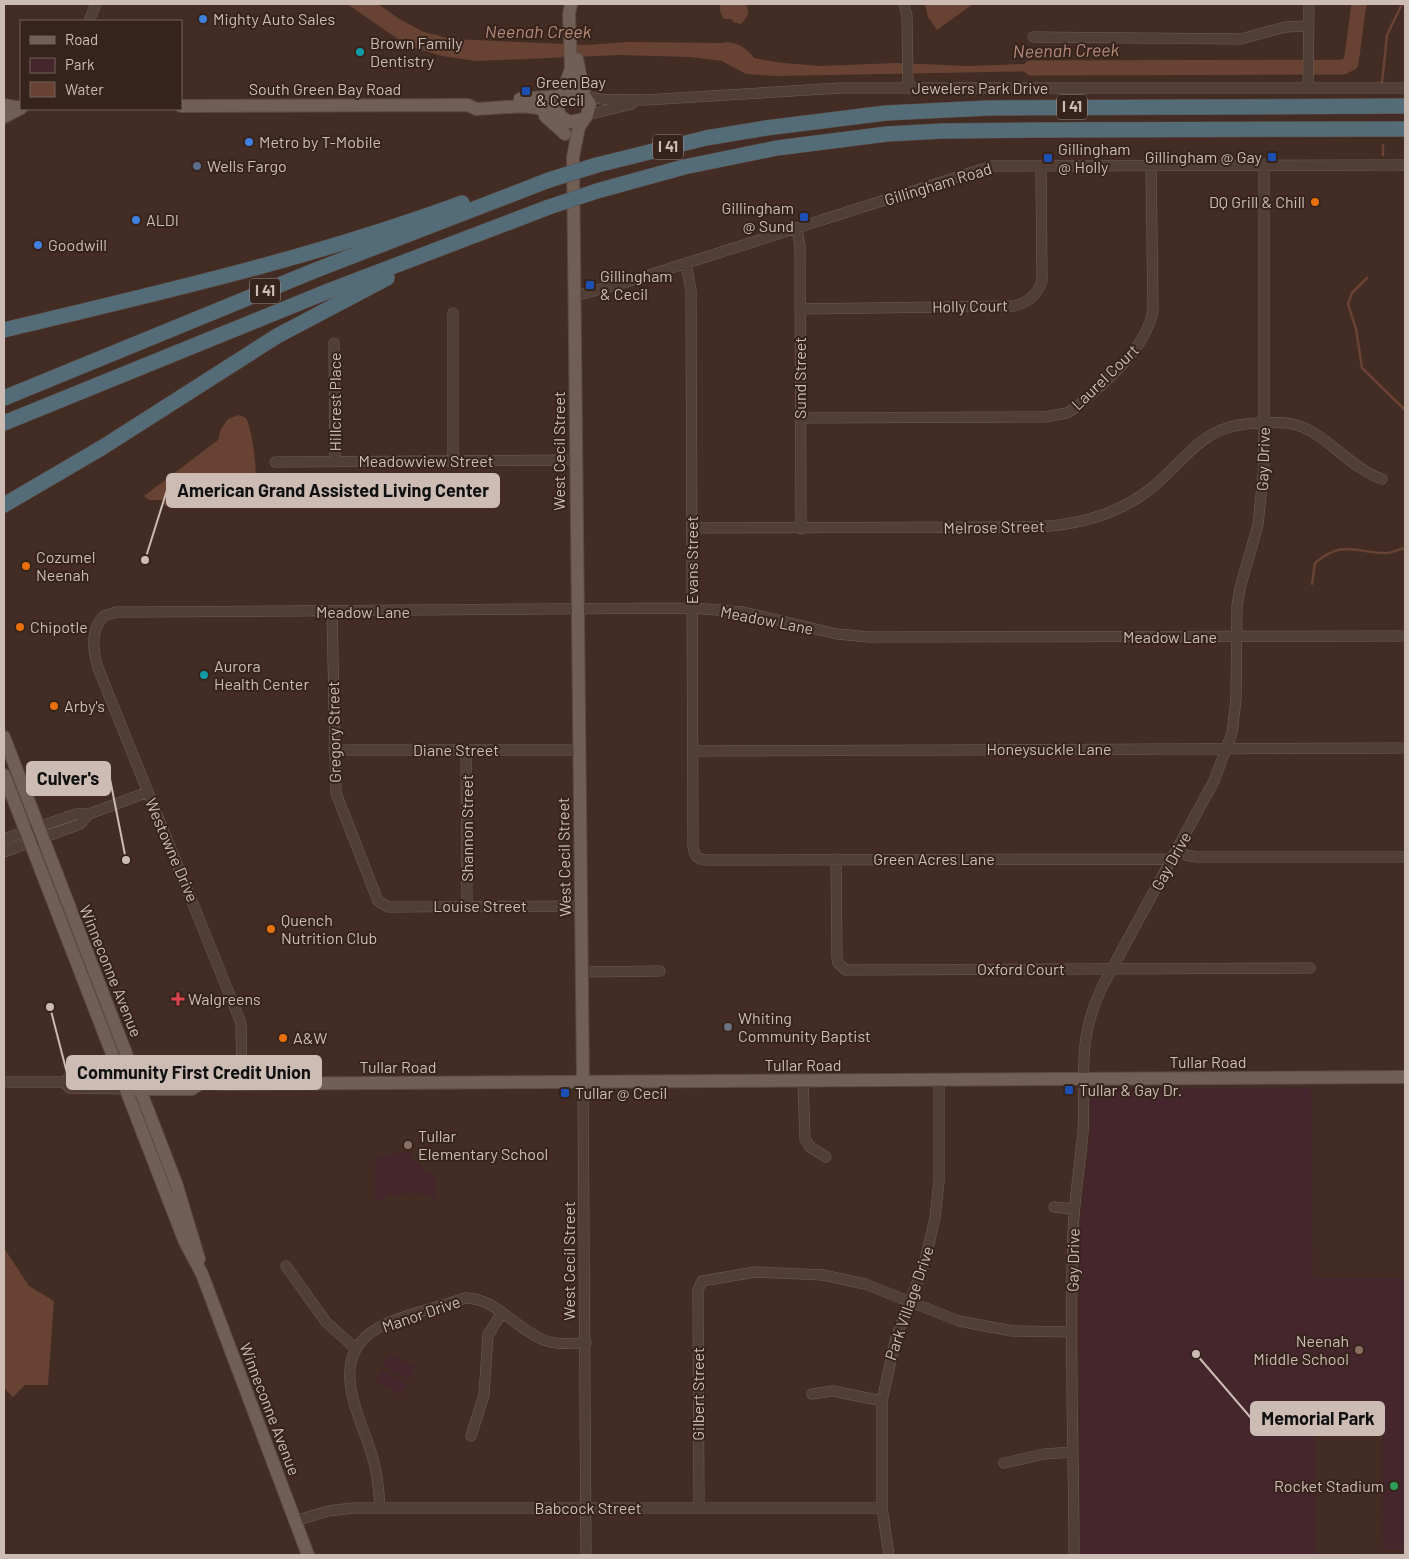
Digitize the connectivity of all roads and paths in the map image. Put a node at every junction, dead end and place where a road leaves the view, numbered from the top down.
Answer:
1 (96, 4) edge
2 (904, 4) edge
3 (1309, 4) edge
4 (570, 8) edge
5 (89, 20) edge
6 (1307, 26) junction
7 (1033, 37) dead end
8 (571, 60) junction
9 (1308, 83) junction
10 (908, 84) junction
11 (1405, 88) edge
12 (585, 94) junction
13 (557, 95) junction
14 (645, 100) junction
15 (4, 104) edge
16 (182, 106) edge
17 (1405, 106) edge
18 (472, 107) junction
19 (20, 108) edge
20 (20, 109) edge
21 (4, 117) edge
22 (586, 117) junction
23 (562, 118) junction
24 (1405, 129) edge
25 (566, 134) junction
26 (573, 157) junction
27 (1264, 164) junction
28 (1405, 164) edge
29 (1151, 165) junction
30 (1041, 166) junction
31 (528, 188) junction
32 (797, 228) junction
33 (446, 246) junction
34 (686, 263) junction
35 (575, 296) junction
36 (800, 308) junction
37 (453, 313) dead end
38 (4, 330) edge
39 (334, 343) dead end
40 (4, 398) edge
41 (801, 418) junction
42 (4, 422) edge
43 (1265, 423) junction
44 (576, 460) junction
45 (335, 461) junction
46 (453, 461) junction
47 (275, 462) dead end
48 (1382, 479) dead end
49 (4, 505) edge
50 (692, 528) junction
51 (801, 529) junction
52 (692, 608) junction
53 (577, 610) junction
54 (332, 612) junction
55 (100, 619) joint
56 (1405, 636) edge
57 (1236, 637) junction
58 (4, 737) edge
59 (1228, 748) junction
60 (1405, 748) edge
61 (334, 750) junction
62 (578, 750) junction
63 (466, 751) junction
64 (693, 751) junction
65 (4, 775) edge
66 (148, 792) junction
67 (33, 835) junction
68 (4, 839) edge
69 (4, 852) edge
70 (1175, 854) junction
71 (697, 857) joint
72 (1405, 857) edge
73 (836, 860) junction
74 (380, 904) joint
75 (467, 906) junction
76 (581, 906) junction
77 (1113, 968) junction
78 (1310, 968) dead end
79 (660, 971) dead end
80 (582, 972) junction
81 (120, 1075) junction
82 (135, 1075) junction
83 (1405, 1078) edge
84 (939, 1080) junction
85 (1084, 1080) junction
86 (803, 1081) junction
87 (4, 1082) edge
88 (63, 1082) junction
89 (201, 1083) junction
90 (584, 1083) junction
91 (242, 1084) junction
92 (126, 1088) junction
93 (140, 1089) junction
94 (826, 1157) dead end
95 (1054, 1207) dead end
96 (1074, 1209) junction
97 (286, 1266) dead end
98 (202, 1274) junction
99 (909, 1302) junction
100 (501, 1314) junction
101 (1072, 1332) junction
102 (586, 1343) junction
103 (356, 1349) junction
104 (812, 1394) dead end
105 (882, 1401) junction
106 (471, 1436) dead end
107 (1073, 1452) junction
108 (1004, 1463) dead end
109 (380, 1508) junction
110 (585, 1508) junction
111 (699, 1508) junction
112 (882, 1508) junction
113 (295, 1521) junction
114 (308, 1555) edge
115 (586, 1555) edge
116 (889, 1555) edge
117 (1074, 1555) edge

1 - 5 street
2 - 10 street
3 - 6 street
4 - 8 main road
6 - 7 street
6 - 9 street
8 - 12 main road
8 - 13 main road
9 - 10 street, Jewelers Park Drive
9 - 11 street, Jewelers Park Drive
10 - 14 street, Jewelers Park Drive
12 - 13 main road
12 - 14 street, Jewelers Park Drive
12 - 22 main road
13 - 18 main road, South Green Bay Road
13 - 23 main road
14 - 22 street, Jewelers Park Drive
15 - 19 main road
16 - 18 main road, South Green Bay Road
17 - 31 highway, I 41, bridge
18 - 23 main road, South Green Bay Road
18 - 25 main road
20 - 21 main road
22 - 23 main road
22 - 26 main road, West Cecil Street
23 - 25 main road, West Cecil Street
24 - 33 highway, I 41, bridge
25 - 26 main road, West Cecil Street
26 - 35 main road, West Cecil Street
27 - 28 street, Gillingham Road
27 - 29 street, Gillingham Road
27 - 43 street, Gay Drive
29 - 30 street, Gillingham Road
29 - 41 street, Laurel Court
30 - 32 street, Gillingham Road
30 - 36 street, Holly Court
31 - 38 highway
31 - 40 highway, I 41
32 - 34 street, Gillingham Road
32 - 36 street, Sund Street
33 - 42 highway, I 41
33 - 49 highway
34 - 35 street, Gillingham Road
34 - 50 street, Evans Street
35 - 44 main road, West Cecil Street
36 - 41 street, Sund Street
37 - 46 street
39 - 45 street, Hillcrest Place
41 - 51 street, Sund Street
43 - 48 street, Melrose Street
43 - 51 street, Melrose Street
43 - 57 street, Gay Drive
44 - 46 street, Meadowview Street
44 - 53 main road, West Cecil Street
45 - 46 street, Meadowview Street
45 - 47 street, Meadowview Street
50 - 51 street, Melrose Street
50 - 52 street, Evans Street
52 - 53 street, Meadow Lane
52 - 57 street, Meadow Lane
52 - 64 street, Evans Street
53 - 54 street, Meadow Lane
53 - 62 main road, West Cecil Street
54 - 55 street, Meadow Lane
54 - 61 street, Gregory Street
55 - 66 street, Westowne Drive
56 - 57 street, Meadow Lane
57 - 59 street, Gay Drive
58 - 67 main road, Winneconne Avenue
59 - 60 street, Honeysuckle Lane
59 - 64 street, Honeysuckle Lane
59 - 70 street, Gay Drive
61 - 63 street, Diane Street
61 - 74 street, Gregory Street
62 - 63 street, Diane Street
62 - 76 main road, West Cecil Street
63 - 75 street, Shannon Street
64 - 71 street, Evans Street
65 - 67 main road, Winneconne Avenue
66 - 67 street
66 - 91 street, Westowne Drive
67 - 68 street
67 - 69 street
67 - 81 main road, Winneconne Avenue
67 - 82 main road, Winneconne Avenue
70 - 72 street, Green Acres Lane
70 - 73 street, Green Acres Lane
70 - 77 street, Gay Drive
71 - 73 street, Green Acres Lane
73 - 77 street, Oxford Court
74 - 75 street, Louise Street
75 - 76 street, Louise Street
76 - 80 main road, West Cecil Street
77 - 78 street, Oxford Court
77 - 85 street, Gay Drive
79 - 80 street
80 - 90 main road, West Cecil Street
81 - 82 main road, Tullar Road
81 - 88 street, Tullar Road
81 - 92 main road, Winneconne Avenue
82 - 89 main road, Tullar Road
82 - 93 main road, Winneconne Avenue
83 - 85 main road, Tullar Road
84 - 85 main road, Tullar Road
84 - 86 main road, Tullar Road
84 - 99 street, Park Village Drive
85 - 96 street, Gay Drive
86 - 90 main road, Tullar Road
86 - 94 street
87 - 88 street, Tullar Road
88 - 92 street, Tullar Road
89 - 91 main road, Tullar Road
89 - 93 main road, Tullar Road
90 - 91 main road, Tullar Road
90 - 102 street, West Cecil Street
92 - 93 main road, Tullar Road
92 - 98 main road, Winneconne Avenue
93 - 98 main road, Winneconne Avenue
95 - 96 street
96 - 101 street, Gay Drive
97 - 103 street
98 - 113 main road, Winneconne Avenue
99 - 101 street
99 - 105 street, Park Village Drive
99 - 111 street, Gilbert Street
100 - 102 street, Manor Drive
100 - 103 street, Manor Drive
100 - 106 street
101 - 107 street, Gay Drive
102 - 110 street, West Cecil Street
103 - 109 street
104 - 105 street
105 - 112 street, Park Village Drive
107 - 108 street
107 - 117 street, Gay Drive
109 - 110 street, Babcock Street
109 - 113 street, Babcock Street
110 - 111 street, Babcock Street
110 - 115 street, West Cecil Street
111 - 112 street, Babcock Street
112 - 116 street, Park Village Drive
113 - 114 main road, Winneconne Avenue

